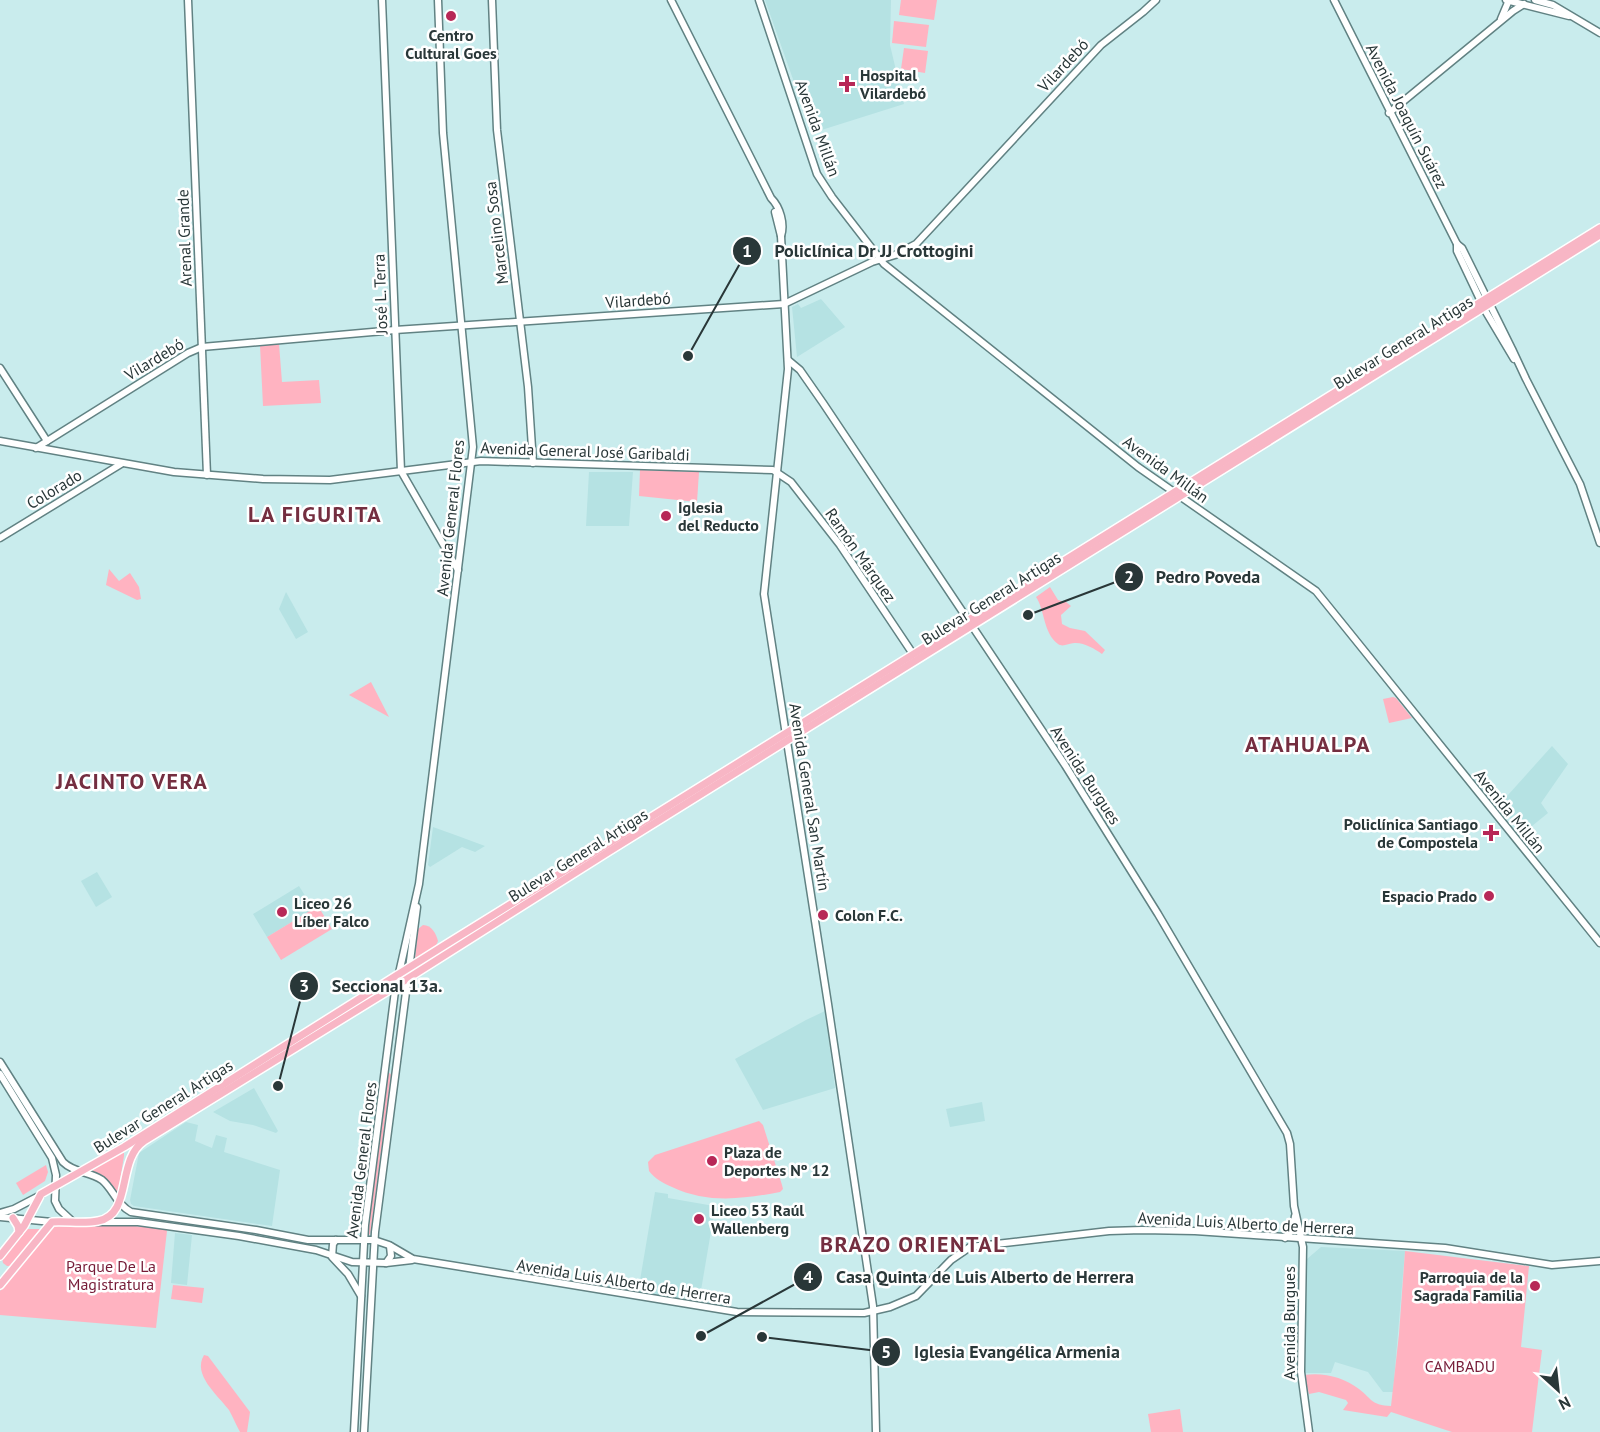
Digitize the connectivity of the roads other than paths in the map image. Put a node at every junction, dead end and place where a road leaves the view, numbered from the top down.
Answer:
1 (188, 0) edge
2 (382, 0) edge
3 (438, 0) edge
4 (492, 0) edge
5 (671, 0) edge
6 (759, 0) edge
7 (1156, 0) edge
8 (1334, 0) edge
9 (1510, 0) edge
10 (1535, 0) edge
11 (1524, 4) junction
12 (1558, 4) edge
13 (1509, 15) junction
14 (1569, 16) junction
15 (1499, 22) junction
16 (1600, 33) edge
17 (1389, 113) junction
18 (1600, 228) edge
19 (1600, 235) edge
20 (880, 260) junction
21 (1485, 303) junction
22 (784, 304) junction
23 (520, 323) junction
24 (462, 326) junction
25 (395, 330) junction
26 (202, 346) junction
27 (789, 360) junction
28 (0, 368) edge
29 (788, 369) junction
30 (801, 373) junction
31 (0, 441) edge
32 (47, 441) junction
33 (36, 448) junction
34 (472, 461) junction
35 (122, 463) junction
36 (533, 463) junction
37 (402, 471) junction
38 (777, 472) junction
39 (207, 476) junction
40 (1176, 495) junction
41 (0, 538) edge
42 (1600, 543) edge
43 (458, 571) junction
44 (970, 624) junction
45 (915, 658) junction
46 (786, 737) junction
47 (417, 894) junction
48 (1600, 943) edge
49 (409, 973) junction
50 (397, 980) junction
51 (0, 1062) edge
52 (0, 1074) edge
53 (83, 1172) junction
54 (55, 1186) junction
55 (41, 1194) junction
56 (120, 1202) junction
57 (1296, 1214) junction
58 (0, 1215) edge
59 (13, 1218) junction
60 (28, 1219) junction
61 (72, 1221) junction
62 (52, 1222) junction
63 (96, 1222) junction
64 (19, 1232) junction
65 (1285, 1238) junction
66 (364, 1239) junction
67 (336, 1240) junction
68 (374, 1240) junction
69 (1302, 1240) junction
70 (390, 1246) junction
71 (0, 1256) edge
72 (332, 1257) junction
73 (413, 1259) junction
74 (1600, 1261) edge
75 (363, 1262) junction
76 (373, 1263) junction
77 (386, 1263) junction
78 (0, 1286) edge
79 (361, 1296) junction
80 (873, 1312) junction
81 (354, 1432) edge
82 (364, 1432) edge
83 (876, 1432) edge
84 (1310, 1432) edge

1 - 26 main road, Arenal Grande
2 - 25 main road, José L. Terra
3 - 24 main road, Avenida General Flores
4 - 23 main road, Marcelino Sosa
5 - 22 main road, Avenida General San Martín
6 - 20 main road, Avenida Millán
7 - 20 main road, Vilardebó
8 - 17 main road, Avenida Joaquín Suárez
9 - 11 main road
9 - 13 main road
9 - 15 main road
10 - 12 main road
11 - 13 main road
11 - 14 main road
12 - 14 main road
13 - 15 main road
14 - 16 main road
15 - 17 main road
17 - 21 main road, Avenida Joaquín Suárez
18 - 21 main road, Bulevar General Artigas
19 - 21 main road, Bulevar General Artigas
20 - 22 main road, Vilardebó
20 - 40 main road, Avenida Millán
21 - 40 main road, Bulevar General Artigas
21 - 42 main road, Avenida Joaquín Suárez
22 - 23 main road, Vilardebó
22 - 27 main road, Avenida General San Martín
23 - 24 main road, Vilardebó
23 - 36 main road, Marcelino Sosa
24 - 25 main road, Vilardebó
24 - 34 main road, Avenida General Flores
25 - 26 main road, Vilardebó
25 - 37 main road, José L. Terra
26 - 32 main road, Vilardebó
26 - 39 main road, Arenal Grande
27 - 29 main road, Avenida General San Martín
27 - 30 main road, Avenida Burgues
28 - 32 main road
29 - 30 main road
29 - 38 main road, Avenida General San Martín
30 - 44 main road, Avenida Burgues
31 - 33 main road, Avenida General José Garibaldi
32 - 33 main road, Vilardebó
33 - 35 main road, Avenida General José Garibaldi
34 - 36 main road, Avenida General José Garibaldi
34 - 37 main road, Avenida General José Garibaldi
34 - 43 main road, Avenida General Flores
35 - 39 main road, Avenida General José Garibaldi
35 - 41 main road, Colorado
36 - 38 main road, Avenida General José Garibaldi
37 - 39 main road, Avenida General José Garibaldi
37 - 43 main road, José L. Terra
38 - 45 main road, Ramón Márquez
38 - 46 main road, Avenida General San Martín
40 - 44 main road, Bulevar General Artigas
40 - 48 main road, Avenida Millán
43 - 47 main road, Avenida General Flores
44 - 45 main road, Bulevar General Artigas
44 - 57 main road, Avenida Burgues
45 - 46 main road, Bulevar General Artigas
46 - 49 main road, Bulevar General Artigas
46 - 49 main road, Bulevar General Artigas
46 - 80 main road, Avenida General San Martín
47 - 49 main road, Avenida General Flores
47 - 50 main road, Avenida General Flores
49 - 50 main road, Bulevar General Artigas
49 - 50 main road, Bulevar General Artigas
49 - 68 main road, Avenida General Flores
50 - 53 main road, Bulevar General Artigas
50 - 56 main road, Bulevar General Artigas
50 - 66 main road, Avenida General Flores
51 - 53 main road, Bulevar General Artigas
52 - 54 main road
53 - 54 main road, Bulevar General Artigas
53 - 56 main road
54 - 55 main road, Avenida Luis Alberto de Herrera
54 - 61 main road
55 - 58 main road, Avenida Luis Alberto de Herrera
55 - 60 main road
56 - 63 main road
56 - 67 main road, Avenida Luis Alberto de Herrera
57 - 65 main road, Avenida Burgues
57 - 69 main road, Avenida Burgues
58 - 59 main road, Avenida Luis Alberto de Herrera
59 - 60 main road, Avenida Luis Alberto de Herrera
59 - 64 main road
60 - 62 main road, Avenida Luis Alberto de Herrera
60 - 64 main road
61 - 62 main road, Avenida Luis Alberto de Herrera
61 - 63 main road, Avenida Luis Alberto de Herrera
62 - 78 main road
63 - 72 main road, Avenida Luis Alberto de Herrera
64 - 71 main road
65 - 69 main road, Avenida Luis Alberto de Herrera
65 - 80 main road, Avenida Luis Alberto de Herrera
66 - 67 main road, Avenida Luis Alberto de Herrera
66 - 68 main road, Avenida Luis Alberto de Herrera
66 - 75 main road, Avenida General Flores
67 - 72 main road
68 - 70 main road, Avenida Luis Alberto de Herrera
68 - 76 main road, Avenida General Flores
69 - 74 main road, Avenida Luis Alberto de Herrera
69 - 84 main road, Avenida Burgues
70 - 73 main road, Avenida Luis Alberto de Herrera
70 - 77 main road
72 - 75 main road, Avenida Luis Alberto de Herrera
72 - 79 main road
73 - 77 main road, Avenida Luis Alberto de Herrera
73 - 80 main road, Avenida Luis Alberto de Herrera
75 - 76 main road, Avenida Luis Alberto de Herrera
75 - 79 main road, Avenida General Flores
76 - 77 main road, Avenida Luis Alberto de Herrera
76 - 82 main road, Avenida General Flores
79 - 81 main road, Avenida General Flores
80 - 83 main road, Avenida General San Martín

